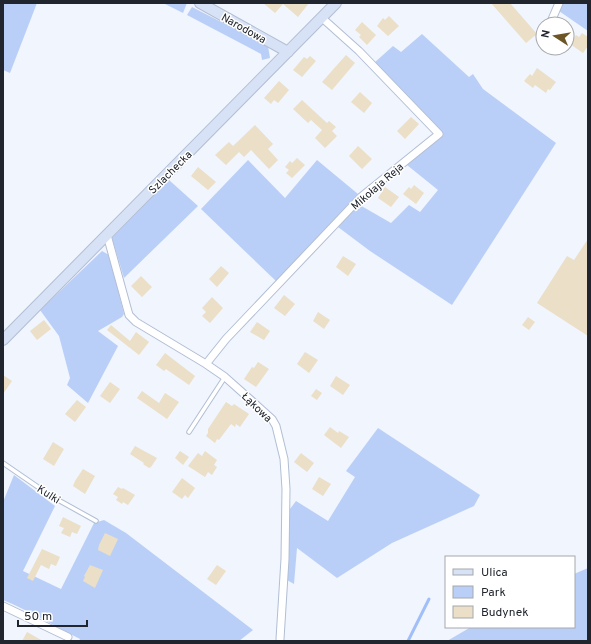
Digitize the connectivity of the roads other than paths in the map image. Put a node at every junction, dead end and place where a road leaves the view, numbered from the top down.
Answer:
1 (200, 3) edge
2 (336, 3) edge
3 (559, 3) edge
4 (553, 16) edge
5 (321, 17) junction
6 (288, 52) junction
7 (108, 235) junction
8 (3, 340) edge
9 (206, 364) junction
10 (225, 377) junction
11 (189, 432) dead end
12 (3, 463) edge
13 (96, 521) dead end
14 (3, 606) edge
15 (68, 637) dead end
16 (280, 640) dead end

1 - 6 street, Narodowa
2 - 5 street, Szlachecka
3 - 4 street
5 - 6 street, Szlachecka
5 - 9 street, Mikołaja Reja
6 - 7 street, Szlachecka
7 - 8 street, Szlachecka
7 - 9 street, Łąkowa
9 - 10 street, Łąkowa
10 - 11 lane
10 - 16 street, Łąkowa
12 - 13 lane, Kulki
14 - 15 street

